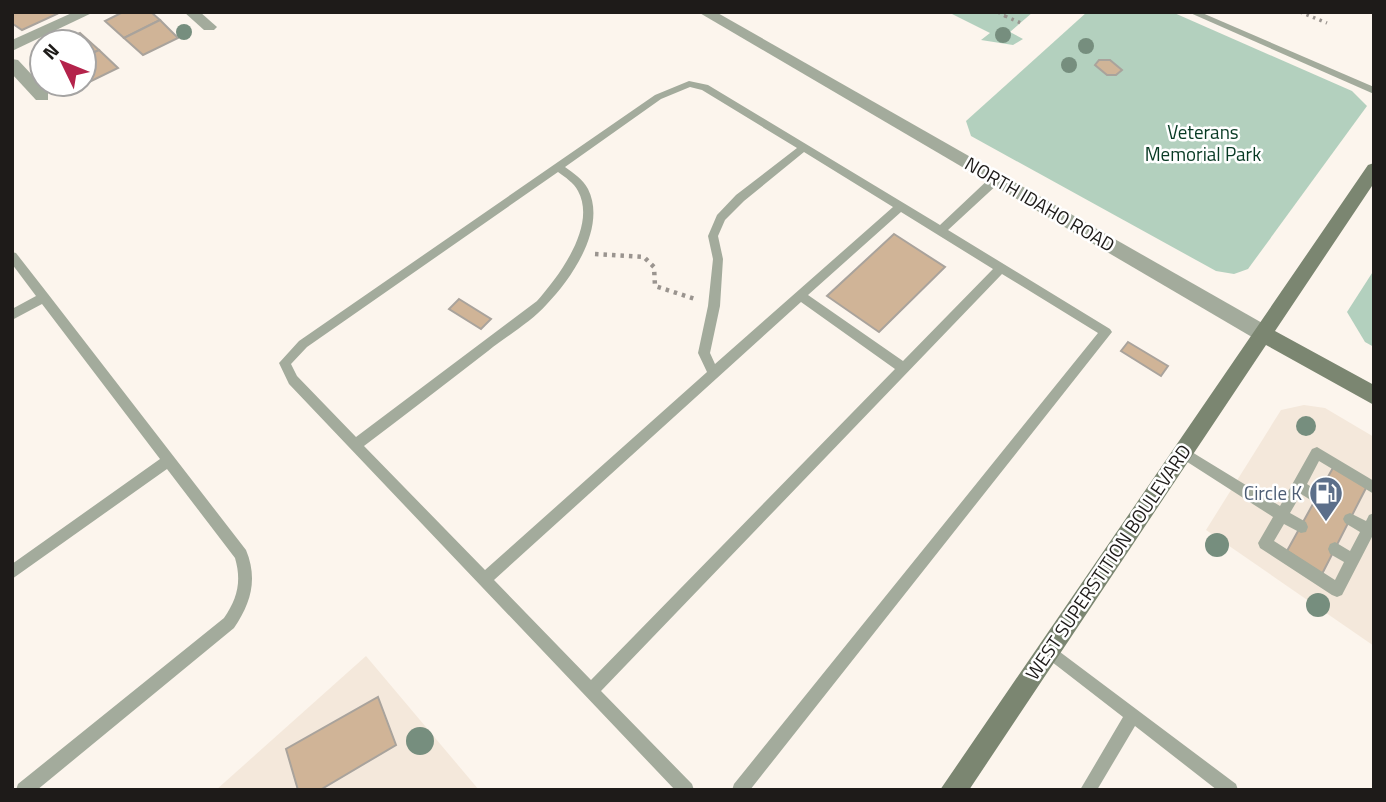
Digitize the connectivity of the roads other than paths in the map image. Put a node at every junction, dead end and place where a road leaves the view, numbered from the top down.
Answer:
1 (87, 12) edge
2 (191, 12) edge
3 (705, 12) edge
4 (1192, 12) edge
5 (209, 27) dead end
6 (12, 46) edge
7 (12, 64) edge
8 (28, 81) edge
9 (1374, 91) edge
10 (804, 147) junction
11 (558, 167) junction
12 (1374, 169) edge
13 (996, 180) junction
14 (900, 206) junction
15 (942, 231) junction
16 (12, 256) edge
17 (1001, 268) junction
18 (799, 295) junction
19 (44, 297) junction
20 (12, 316) edge
21 (1264, 334) junction
22 (903, 369) junction
23 (713, 372) junction
24 (1374, 396) edge
25 (356, 445) junction
26 (1182, 452) junction
27 (169, 460) junction
28 (1299, 486) junction
29 (1374, 488) edge
30 (1317, 498) dead end
31 (1282, 515) junction
32 (1350, 519) dead end
33 (1371, 525) edge
34 (1301, 527) dead end
35 (1335, 549) dead end
36 (1353, 560) junction
37 (12, 572) edge
38 (485, 579) junction
39 (1048, 650) junction
40 (592, 691) junction
41 (1133, 715) junction
42 (24, 790) edge
43 (686, 790) edge
44 (740, 790) edge
45 (953, 790) edge
46 (1087, 790) edge
47 (1230, 790) edge

1 - 6 street
2 - 5 street
3 - 13 street, NORTH IDAHO ROAD
4 - 9 lane
7 - 8 street
10 - 11 lane
10 - 14 lane
10 - 23 lane
11 - 25 lane
11 - 25 lane
12 - 21 main road, WEST SUPERSTITION BOULEVARD
13 - 15 lane
13 - 21 street, NORTH IDAHO ROAD
14 - 15 lane
14 - 18 lane
15 - 17 lane
16 - 19 lane
17 - 22 lane
17 - 44 lane
18 - 22 lane
18 - 23 lane
19 - 20 lane
19 - 27 lane
21 - 24 main road, NORTH IDAHO ROAD
21 - 26 main road, WEST SUPERSTITION BOULEVARD
22 - 40 lane
23 - 38 lane
25 - 38 lane
26 - 31 lane
26 - 39 main road, WEST SUPERSTITION BOULEVARD
27 - 37 lane
27 - 42 lane
28 - 29 lane
28 - 30 lane
28 - 31 lane
31 - 34 lane
31 - 36 lane
32 - 33 lane
33 - 36 lane
35 - 36 lane
38 - 40 lane
39 - 41 lane
39 - 45 main road, WEST SUPERSTITION BOULEVARD
40 - 43 lane
41 - 46 lane
41 - 47 lane

